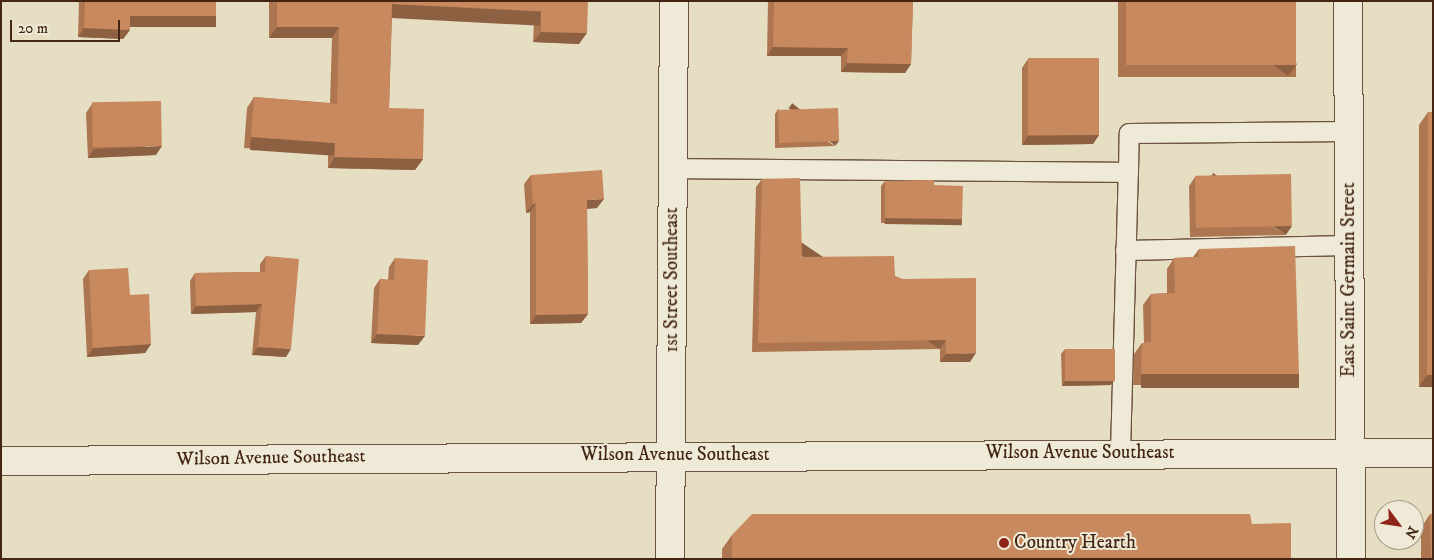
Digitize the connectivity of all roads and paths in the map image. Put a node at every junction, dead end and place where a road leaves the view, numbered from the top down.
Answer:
1 (674, 1) edge
2 (1348, 1) edge
3 (1349, 131) junction
4 (672, 168) junction
5 (1128, 172) junction
6 (1349, 245) junction
7 (1126, 250) junction
8 (1120, 452) junction
9 (1433, 453) edge
10 (670, 454) junction
11 (1350, 454) junction
12 (1, 461) edge
13 (670, 559) edge
14 (1351, 559) edge

1 - 4 street, 1st Street Southeast
2 - 3 street, East Saint Germain Street
3 - 5 lane
3 - 6 street, East Saint Germain Street
4 - 5 lane
4 - 10 street, 1st Street Southeast
5 - 7 lane
6 - 7 lane
6 - 11 street, East Saint Germain Street
7 - 8 lane
8 - 10 street, Wilson Avenue Southeast
8 - 11 street, Wilson Avenue Southeast
9 - 11 street, Wilson Avenue Southeast
10 - 12 street, Wilson Avenue Southeast
10 - 13 street, 1st Street Southeast
11 - 14 street, East Saint Germain Street

